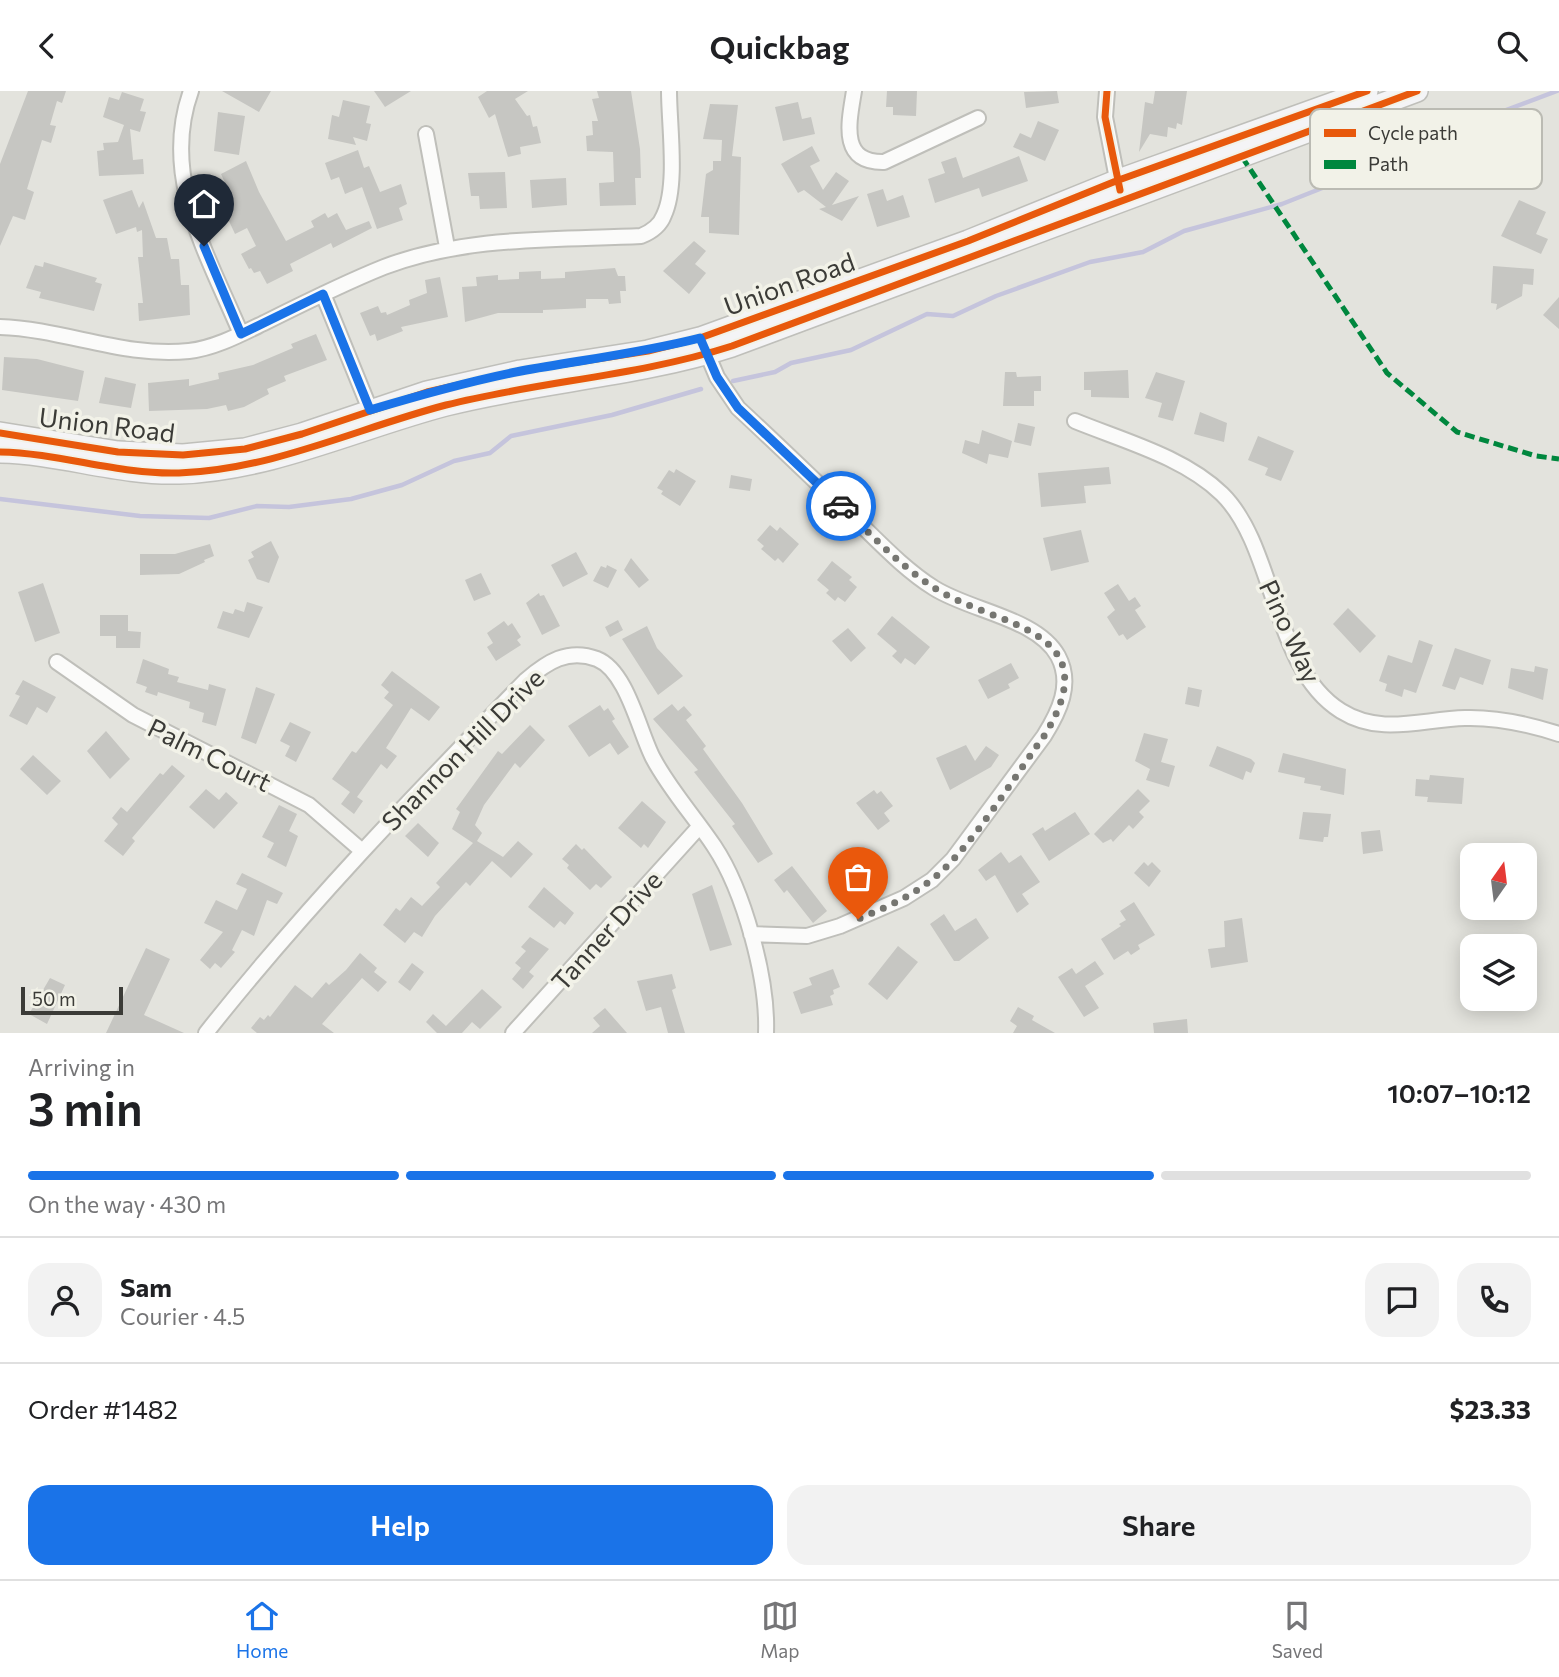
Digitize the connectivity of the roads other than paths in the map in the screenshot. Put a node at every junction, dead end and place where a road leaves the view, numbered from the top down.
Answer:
1 (191, 91) edge
2 (669, 91) edge
3 (854, 91) edge
4 (1107, 91) edge
5 (1367, 91) edge
6 (1417, 91) edge
7 (1322, 109) edge
8 (1363, 109) edge
9 (1310, 114) edge
10 (978, 118) dead end
11 (1310, 127) edge
12 (426, 134) dead end
13 (1120, 190) junction
14 (447, 247) junction
15 (323, 294) junction
16 (0, 327) edge
17 (241, 334) junction
18 (704, 346) junction
19 (373, 418) junction
20 (1075, 421) dead end
21 (0, 433) edge
22 (0, 452) edge
23 (57, 662) dead end
24 (1559, 734) edge
25 (699, 827) junction
26 (361, 850) junction
27 (751, 934) junction
28 (206, 1033) edge
29 (513, 1033) edge
30 (766, 1033) edge

1 - 17 street
2 - 14 street
3 - 10 street
4 - 13 street
5 - 7 main road, Union Road
6 - 8 main road, Union Road
9 - 13 main road, Union Road
11 - 13 main road, Union Road
12 - 14 street
13 - 18 main road, Union Road
14 - 15 street
15 - 17 street
15 - 19 street
16 - 17 street
18 - 19 main road, Union Road
18 - 27 street
19 - 21 main road, Union Road
19 - 22 main road, Union Road
20 - 24 street, Pino Way
23 - 26 street, Palm Court
25 - 26 street, Shannon Hill Drive
25 - 27 street, Shannon Hill Drive
25 - 29 street, Tanner Drive
26 - 28 street, Shannon Hill Drive
27 - 30 street, Shannon Hill Drive

